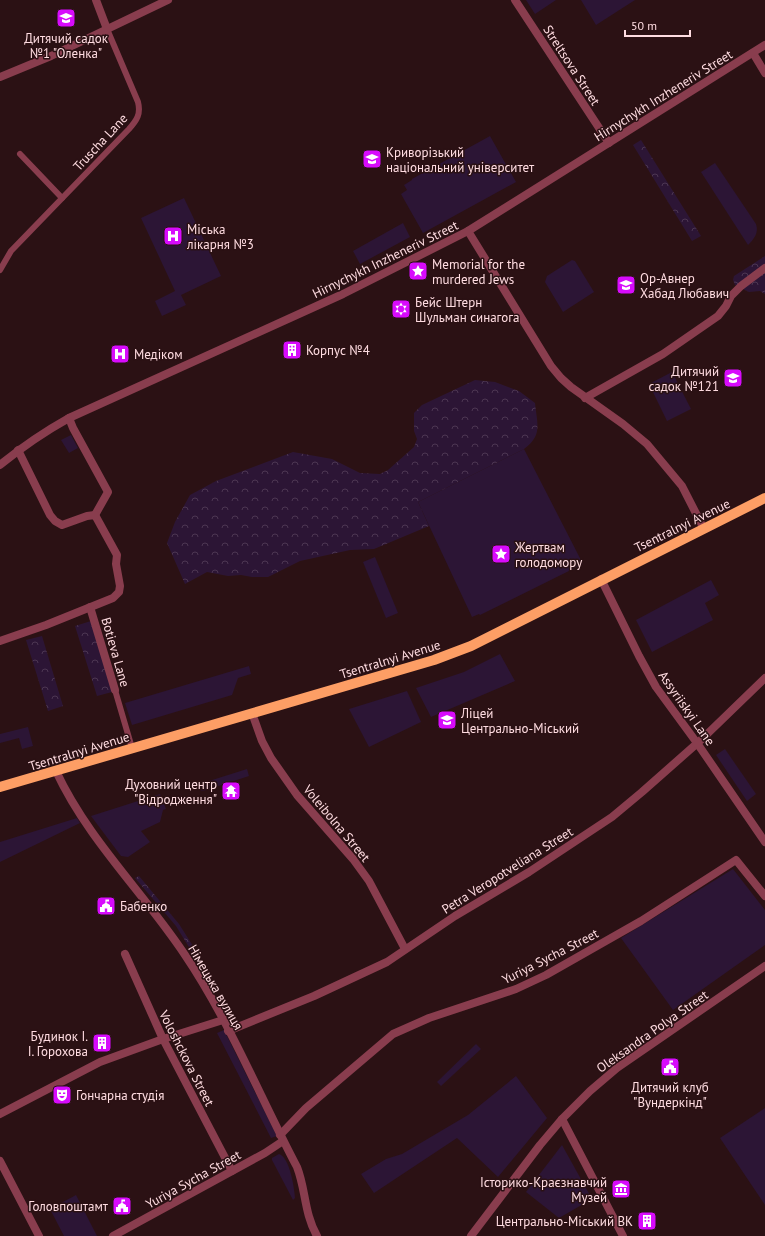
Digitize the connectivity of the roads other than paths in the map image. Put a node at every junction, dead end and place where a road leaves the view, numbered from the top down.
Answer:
1 (96, 0) edge
2 (515, 0) edge
3 (164, 1) edge
4 (107, 29) junction
5 (765, 45) edge
6 (753, 53) junction
7 (765, 73) edge
8 (0, 77) edge
9 (609, 143) junction
10 (20, 154) dead end
11 (62, 198) junction
12 (468, 231) junction
13 (765, 268) edge
14 (0, 270) edge
15 (585, 398) junction
16 (69, 418) junction
17 (18, 450) junction
18 (0, 466) edge
19 (765, 498) edge
20 (95, 515) junction
21 (704, 529) junction
22 (601, 580) junction
23 (90, 607) junction
24 (0, 641) edge
25 (765, 678) edge
26 (115, 690) joint
27 (252, 713) junction
28 (698, 743) junction
29 (132, 748) junction
30 (56, 771) junction
31 (0, 787) edge
32 (765, 842) edge
33 (765, 896) edge
34 (404, 949) junction
35 (125, 954) dead end
36 (765, 966) edge
37 (223, 1020) junction
38 (228, 1031) junction
39 (163, 1039) junction
40 (0, 1114) edge
41 (562, 1119) junction
42 (282, 1138) junction
43 (0, 1161) edge
44 (232, 1171) junction
45 (39, 1236) edge
46 (113, 1236) edge
47 (317, 1236) edge
48 (471, 1236) edge
49 (623, 1236) edge

1 - 4 street
2 - 9 street, Streltsova Street
3 - 4 street
4 - 8 street
4 - 11 street, Truscha Lane
5 - 6 street, Hirnychykh Inzheneriv Street
6 - 7 street
6 - 9 street, Hirnychykh Inzheneriv Street
9 - 12 street, Hirnychykh Inzheneriv Street
10 - 11 street
11 - 14 street, Truscha Lane
12 - 15 street
12 - 16 street, Hirnychykh Inzheneriv Street
13 - 15 street
15 - 21 street
16 - 17 street, Hirnychykh Inzheneriv Street
16 - 20 street
17 - 18 street, Hirnychykh Inzheneriv Street
17 - 20 street
19 - 21 main road, Tsentralnyi Avenue
20 - 23 street, Botieva Lane
21 - 22 main road, Tsentralnyi Avenue
22 - 27 main road, Tsentralnyi Avenue
22 - 28 street, Assyriiskyi Lane
23 - 24 street
23 - 26 street, Botieva Lane
25 - 28 street, Petra Veropotveliana Street
26 - 29 street, Botieva Lane
27 - 29 main road, Tsentralnyi Avenue
27 - 34 street, Voleibolna Street
28 - 32 street, Assyriiskyi Lane
28 - 34 street, Petra Veropotveliana Street
29 - 30 main road, Tsentralnyi Avenue
30 - 31 main road, Tsentralnyi Avenue
30 - 37 street, Німецька вулиця
33 - 42 street, Yuriya Sycha Street
34 - 38 street, Petra Veropotveliana Street
35 - 39 street, Voloshckova Street
36 - 41 street, Oleksandra Polya Street
37 - 38 street, Німецька вулиця
37 - 39 street
38 - 42 street, Німецька вулиця
39 - 40 street
39 - 44 street, Voloshckova Street
41 - 48 street, Oleksandra Polya Street
41 - 49 street
42 - 44 street, Yuriya Sycha Street
42 - 47 street, Німецька вулиця
43 - 45 street
44 - 46 street, Yuriya Sycha Street

